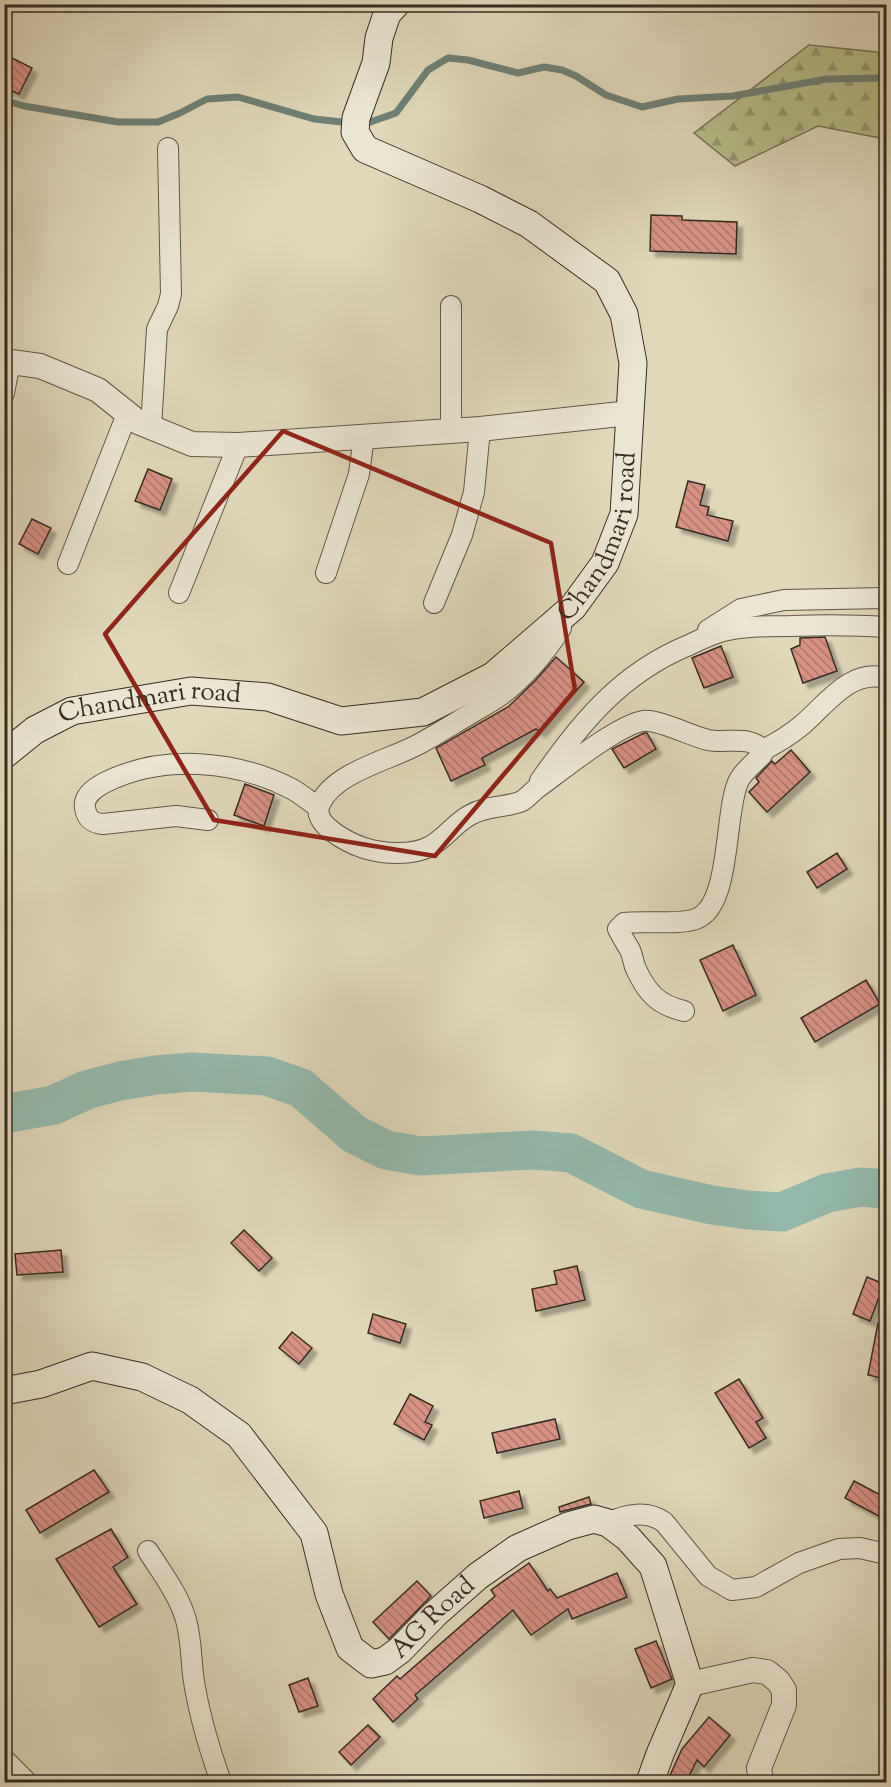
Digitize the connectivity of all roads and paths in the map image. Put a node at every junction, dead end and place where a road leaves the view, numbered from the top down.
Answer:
1 (396, 4) edge
2 (168, 148) dead end
3 (451, 306) dead end
4 (8, 361) edge
5 (4, 393) edge
6 (630, 413) junction
7 (128, 414) junction
8 (151, 427) junction
9 (480, 429) junction
10 (451, 431) junction
11 (364, 436) junction
12 (238, 445) junction
13 (68, 564) dead end
14 (326, 573) dead end
15 (179, 593) dead end
16 (886, 598) edge
17 (434, 603) dead end
18 (573, 607) junction
19 (886, 627) edge
20 (678, 650) junction
21 (886, 678) edge
22 (763, 750) junction
23 (4, 755) edge
24 (531, 793) junction
25 (318, 807) junction
26 (207, 820) dead end
27 (684, 1011) dead end
28 (4, 1391) edge
29 (608, 1523) junction
30 (148, 1551) dead end
31 (886, 1554) edge
32 (690, 1684) junction
33 (4, 1762) edge
34 (24, 1782) edge
35 (221, 1782) edge
36 (650, 1782) edge
37 (761, 1782) edge

1 - 6 main road, Chandmari road
2 - 8 street
3 - 10 street
4 - 5 street
4 - 7 street
6 - 9 street
6 - 18 main road, Chandmari road
7 - 8 street
7 - 13 street
8 - 12 street
9 - 10 street
9 - 17 street
10 - 11 street
11 - 12 street
11 - 14 street
12 - 15 street
16 - 20 street
18 - 23 main road, Chandmari road
18 - 25 street
19 - 20 street
20 - 24 street
21 - 22 street
22 - 24 street
22 - 27 street
24 - 25 street
25 - 26 street
28 - 29 main road, AG Road
29 - 31 street
29 - 32 main road
30 - 35 street
32 - 36 main road
32 - 37 street
33 - 34 street

